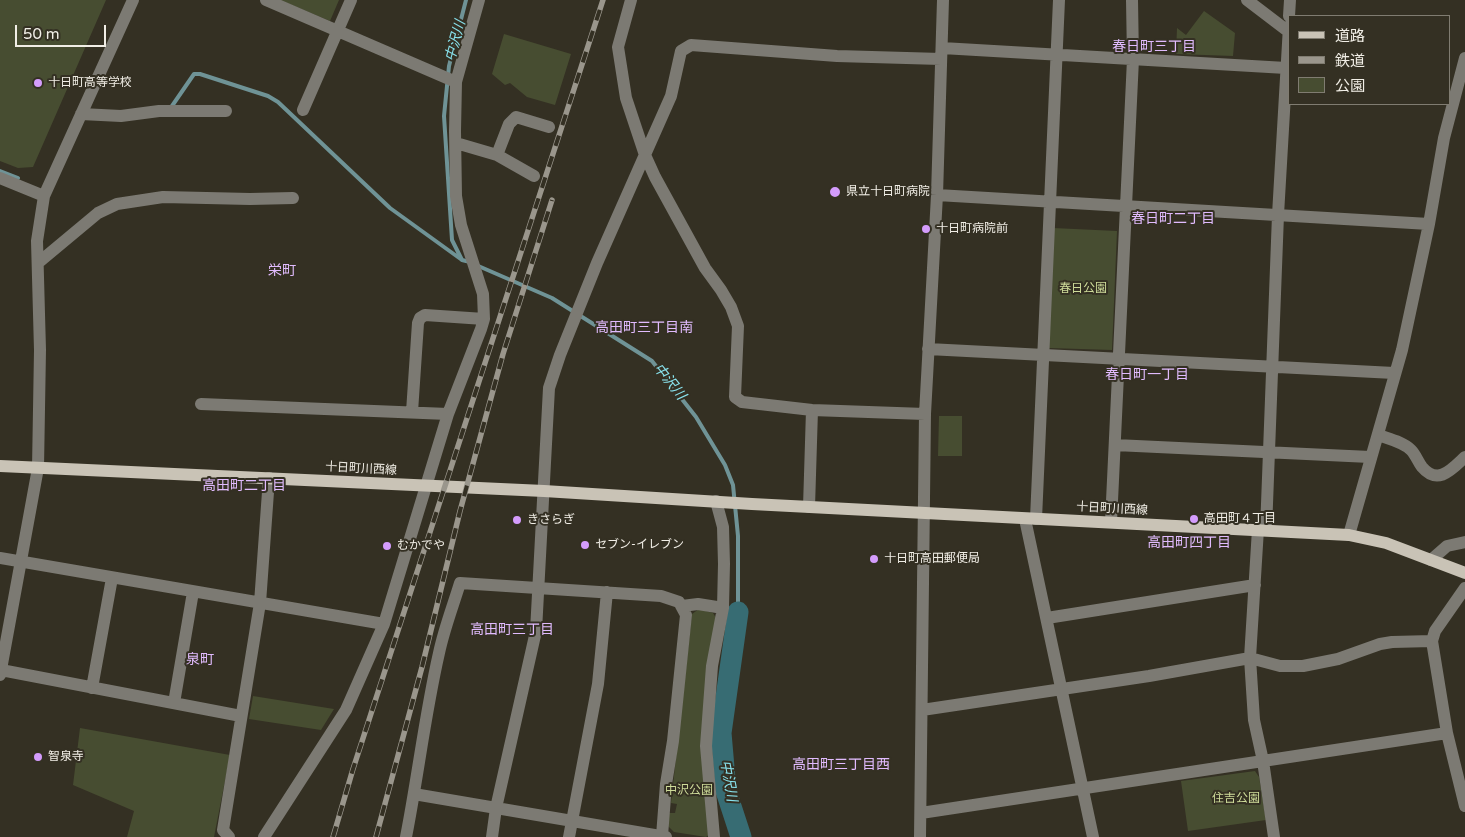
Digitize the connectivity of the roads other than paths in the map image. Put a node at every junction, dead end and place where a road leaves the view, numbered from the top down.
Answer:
1 (133, 0) edge
2 (266, 0) edge
3 (352, 0) edge
4 (478, 0) edge
5 (631, 0) edge
6 (944, 0) edge
7 (1059, 0) edge
8 (1132, 0) edge
9 (1247, 0) edge
10 (1290, 0) edge
11 (1289, 15) edge
12 (338, 31) junction
13 (1288, 31) edge
14 (1288, 44) edge
15 (942, 54) junction
16 (1057, 55) junction
17 (1465, 58) edge
18 (1133, 59) junction
19 (1286, 68) junction
20 (456, 82) junction
21 (1457, 87) edge
22 (303, 110) dead end
23 (226, 111) dead end
24 (81, 114) junction
25 (549, 127) dead end
26 (456, 143) junction
27 (497, 155) junction
28 (645, 155) junction
29 (534, 176) dead end
30 (0, 178) edge
31 (937, 195) junction
32 (44, 196) junction
33 (293, 198) dead end
34 (1050, 202) junction
35 (1126, 206) junction
36 (1278, 215) junction
37 (1429, 224) junction
38 (38, 263) junction
39 (484, 318) junction
40 (928, 349) junction
41 (1044, 355) junction
42 (1119, 359) junction
43 (1273, 367) junction
44 (1394, 373) junction
45 (201, 404) dead end
46 (812, 410) junction
47 (412, 412) junction
48 (448, 414) junction
49 (925, 414) junction
50 (1378, 435) junction
51 (1115, 445) junction
52 (1270, 452) junction
53 (1370, 457) junction
54 (1465, 457) edge
55 (0, 466) edge
56 (38, 468) junction
57 (269, 478) junction
58 (426, 486) junction
59 (544, 491) junction
60 (718, 501) junction
61 (809, 507) junction
62 (923, 512) junction
63 (1031, 519) junction
64 (1111, 522) junction
65 (1262, 529) junction
66 (1348, 534) junction
67 (1465, 542) edge
68 (0, 558) edge
69 (1431, 560) junction
70 (20, 562) junction
71 (1465, 573) edge
72 (112, 578) junction
73 (1255, 586) junction
74 (538, 588) junction
75 (1465, 588) edge
76 (193, 592) junction
77 (607, 592) junction
78 (260, 603) junction
79 (682, 606) junction
80 (722, 608) junction
81 (1047, 618) junction
82 (384, 624) junction
83 (1432, 641) junction
84 (1250, 658) junction
85 (0, 673) edge
86 (92, 688) junction
87 (1062, 689) junction
88 (174, 703) junction
89 (922, 710) junction
90 (241, 716) junction
91 (1447, 733) junction
92 (1263, 761) junction
93 (1083, 788) junction
94 (414, 794) junction
95 (1465, 806) edge
96 (496, 808) junction
97 (921, 813) junction
98 (572, 820) junction
99 (229, 837) edge
100 (264, 837) edge
101 (406, 837) edge
102 (492, 837) edge
103 (569, 837) edge
104 (664, 837) edge
105 (714, 837) edge
106 (920, 837) edge
107 (1094, 837) edge
108 (1274, 837) edge

1 - 24 street
2 - 12 street
3 - 12 street
4 - 20 street
5 - 28 street
6 - 15 street
7 - 16 street
8 - 18 street
9 - 13 street
10 - 11 street
12 - 20 street
12 - 22 street
14 - 19 street
15 - 16 street
15 - 28 street
15 - 31 street
16 - 18 street
16 - 34 street
17 - 21 street
18 - 19 street
18 - 35 street
19 - 36 street
20 - 26 street
21 - 37 street
23 - 24 street
24 - 32 street
25 - 27 street
26 - 27 street
26 - 39 street
27 - 29 street
28 - 46 street
28 - 59 street
30 - 32 street
31 - 34 street
31 - 40 street
32 - 38 street
33 - 38 street
34 - 35 street
34 - 41 street
35 - 36 street
35 - 42 street
36 - 37 street
36 - 43 street
37 - 44 street
38 - 56 street
39 - 47 street
39 - 48 street
40 - 41 street
40 - 49 street
41 - 42 street
41 - 63 street
42 - 43 street
42 - 51 street
43 - 44 street
43 - 52 street
44 - 50 street
45 - 47 street
46 - 49 street
46 - 61 street
47 - 48 street
48 - 58 street
49 - 62 street
50 - 53 street
50 - 54 street
51 - 52 street
51 - 64 street
52 - 53 street
52 - 65 street
53 - 66 street
55 - 56 main road, 十日町川西線
56 - 57 main road, 十日町川西線
56 - 70 street
57 - 58 main road, 十日町川西線
57 - 78 street
58 - 59 main road, 十日町川西線
58 - 82 street
59 - 60 main road, 十日町川西線
59 - 74 street
60 - 61 main road, 十日町川西線
60 - 80 street
61 - 62 main road, 十日町川西線
62 - 63 main road, 十日町川西線
62 - 89 street
63 - 64 main road, 十日町川西線
63 - 81 street
64 - 65 main road, 十日町川西線
65 - 66 main road, 十日町川西線
65 - 73 street
66 - 69 main road, 十日町川西線
67 - 69 street
68 - 70 street
69 - 71 main road, 十日町川西線
70 - 72 street
70 - 85 street
72 - 76 street
72 - 86 street
73 - 81 street
73 - 84 street
74 - 77 street
74 - 94 street
74 - 96 street
75 - 83 street
76 - 78 street
76 - 88 street
77 - 79 street
77 - 98 street
78 - 82 street
78 - 90 street
79 - 80 street
79 - 104 street
80 - 105 street
81 - 87 street
82 - 100 street
83 - 84 street
83 - 91 street
84 - 87 street
84 - 92 street
85 - 86 street
86 - 88 street
87 - 89 street
87 - 93 street
88 - 90 street
89 - 97 street
90 - 99 street
91 - 92 street
91 - 95 street
92 - 93 street
92 - 108 street
93 - 97 street
93 - 107 street
94 - 96 street
94 - 101 street
96 - 98 street
96 - 102 street
97 - 106 street
98 - 103 street
98 - 104 street

